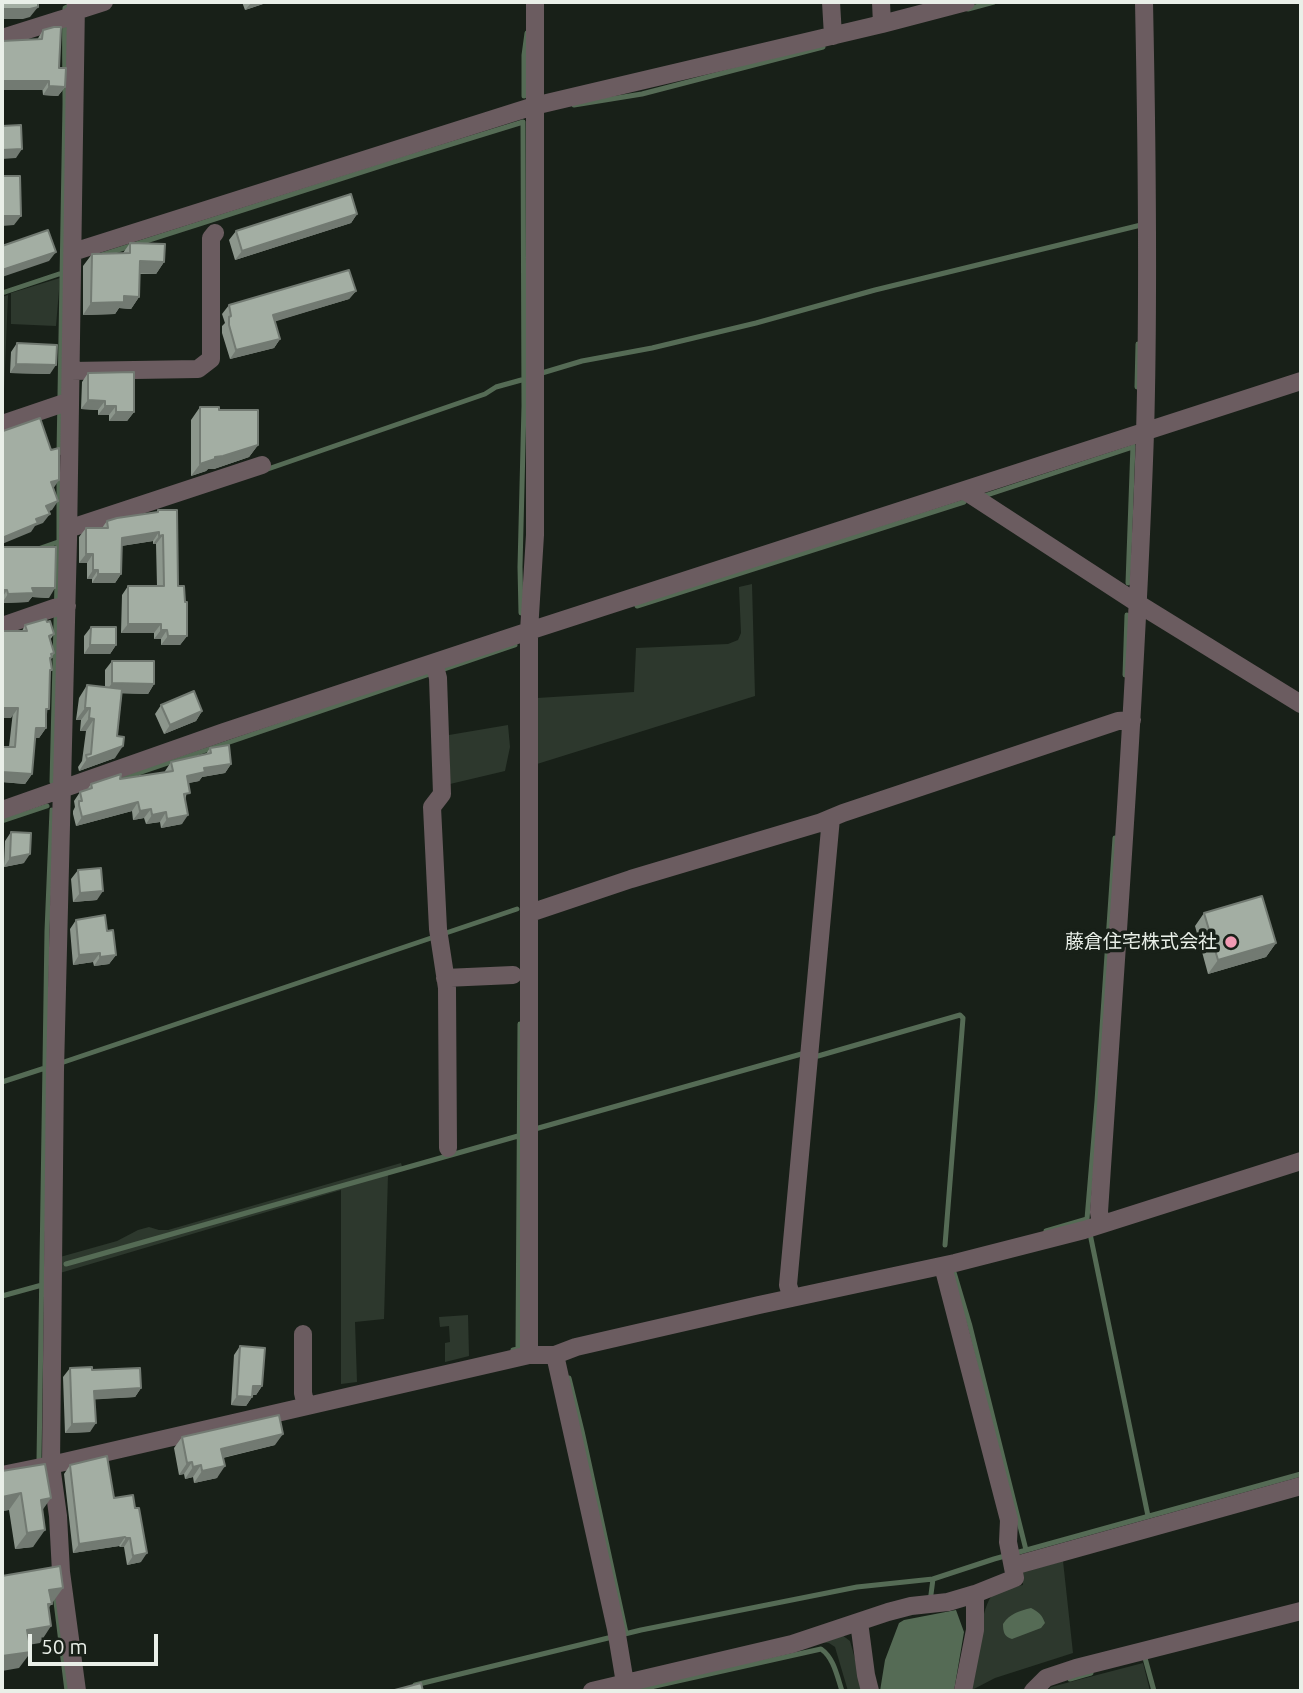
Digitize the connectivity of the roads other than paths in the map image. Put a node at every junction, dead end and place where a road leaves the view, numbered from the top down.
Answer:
1 (104, 2) edge
2 (535, 2) edge
3 (831, 2) edge
4 (881, 2) edge
5 (966, 2) edge
6 (1144, 2) edge
7 (70, 12) edge
8 (882, 24) junction
9 (833, 36) junction
10 (2, 38) edge
11 (534, 106) junction
12 (215, 233) dead end
13 (73, 261) junction
14 (71, 371) junction
15 (1301, 381) edge
16 (64, 403) junction
17 (2, 425) edge
18 (1145, 433) junction
19 (262, 465) dead end
20 (965, 491) junction
21 (68, 534) junction
22 (1137, 603) junction
23 (60, 607) junction
24 (2, 626) edge
25 (529, 631) junction
26 (436, 670) junction
27 (1301, 704) edge
28 (1126, 720) junction
29 (63, 789) junction
30 (2, 810) edge
31 (831, 818) junction
32 (530, 913) junction
33 (513, 975) dead end
34 (445, 978) junction
35 (448, 1148) dead end
36 (1301, 1161) edge
37 (1095, 1222) junction
38 (949, 1265) junction
39 (790, 1292) junction
40 (303, 1334) dead end
41 (560, 1353) junction
42 (528, 1355) junction
43 (304, 1400) junction
44 (51, 1465) junction
45 (2, 1475) edge
46 (1301, 1486) edge
47 (1011, 1558) junction
48 (975, 1594) junction
49 (1301, 1611) edge
50 (859, 1622) junction
51 (625, 1683) junction
52 (77, 1691) edge
53 (592, 1691) edge
54 (870, 1691) edge
55 (963, 1691) edge
56 (1033, 1691) edge

1 - 7 street
2 - 11 street
3 - 9 street
4 - 8 street
5 - 8 street
6 - 18 street
7 - 10 street
7 - 13 street
8 - 9 street
9 - 11 street
11 - 13 street
11 - 25 street
12 - 14 street
13 - 14 street
14 - 16 street
15 - 18 street
16 - 17 street
16 - 21 street
18 - 20 street
18 - 22 street
19 - 21 street
20 - 22 street
20 - 25 street
21 - 23 street
22 - 27 street
22 - 28 street
23 - 24 street
23 - 29 street
25 - 26 street
25 - 32 street
26 - 29 street
26 - 34 street
28 - 31 street
28 - 37 street
29 - 30 street
29 - 44 street
31 - 32 street
31 - 39 street
32 - 42 street
33 - 34 street
34 - 35 street
36 - 37 street
37 - 38 street
38 - 39 street
38 - 47 street
39 - 41 street
40 - 43 street
41 - 42 street
41 - 51 street
42 - 43 street
43 - 44 street
44 - 45 street
44 - 52 street
46 - 47 street
47 - 48 street
48 - 50 street
48 - 55 street
49 - 56 street
50 - 51 street
50 - 54 street
51 - 53 street

